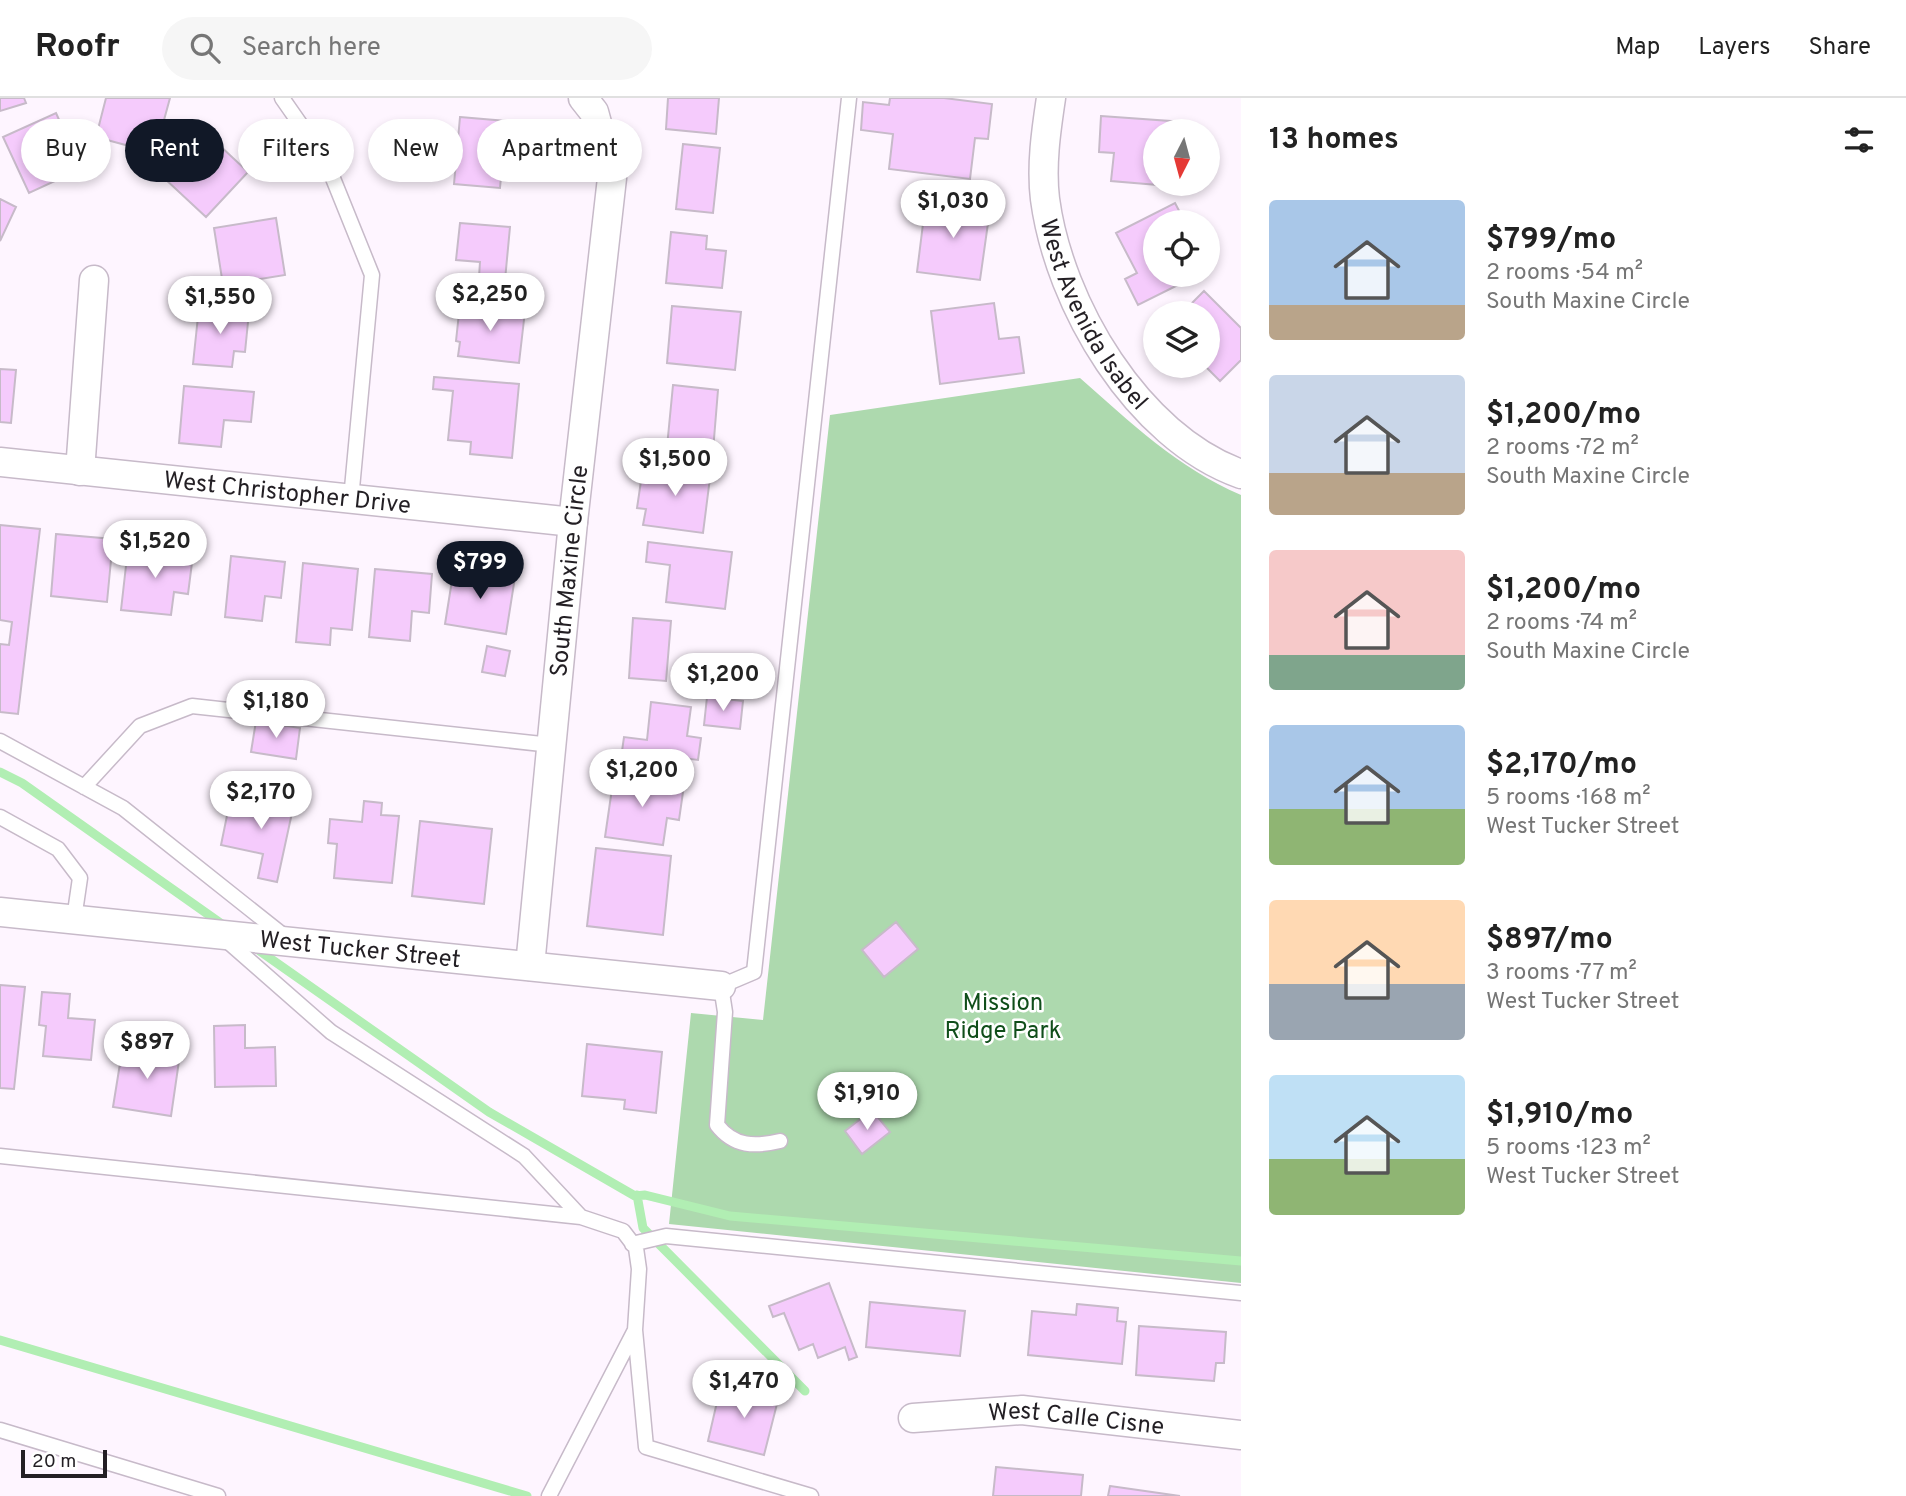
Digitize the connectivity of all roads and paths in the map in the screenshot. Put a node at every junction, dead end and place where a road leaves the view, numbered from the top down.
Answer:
1 (282, 98) edge
2 (583, 98) edge
3 (849, 98) edge
4 (1051, 98) edge
5 (94, 280) dead end
6 (0, 462) edge
7 (80, 471) junction
8 (1241, 474) edge
9 (351, 499) junction
10 (573, 522) junction
11 (0, 741) edge
12 (551, 745) junction
13 (84, 787) junction
14 (0, 817) edge
15 (0, 912) edge
16 (74, 919) junction
17 (219, 934) junction
18 (290, 942) junction
19 (530, 966) junction
20 (721, 986) junction
21 (780, 1141) dead end
22 (0, 1156) edge
23 (581, 1217) junction
24 (632, 1244) junction
25 (1241, 1293) edge
26 (635, 1331) junction
27 (913, 1418) dead end
28 (0, 1430) edge
29 (1241, 1435) edge
30 (218, 1496) edge
31 (549, 1496) edge
32 (811, 1496) edge

1 - 9 lane
2 - 10 street, South Maxine Circle
3 - 20 lane
4 - 8 street, West Avenida Isabel
5 - 7 street
6 - 7 street, West Christopher Drive
7 - 9 street, West Christopher Drive
9 - 10 street, West Christopher Drive
10 - 12 street, South Maxine Circle
11 - 13 lane
12 - 13 lane
12 - 19 street, South Maxine Circle
13 - 18 lane
14 - 16 lane
15 - 16 street, West Tucker Street
16 - 17 street, West Tucker Street
17 - 18 street, West Tucker Street
17 - 23 lane
18 - 19 street, West Tucker Street
19 - 20 street, West Tucker Street
20 - 21 lane
22 - 23 lane
23 - 24 lane
24 - 25 lane
24 - 26 lane
26 - 31 lane
26 - 32 lane
27 - 29 street, West Calle Cisne
28 - 30 lane

